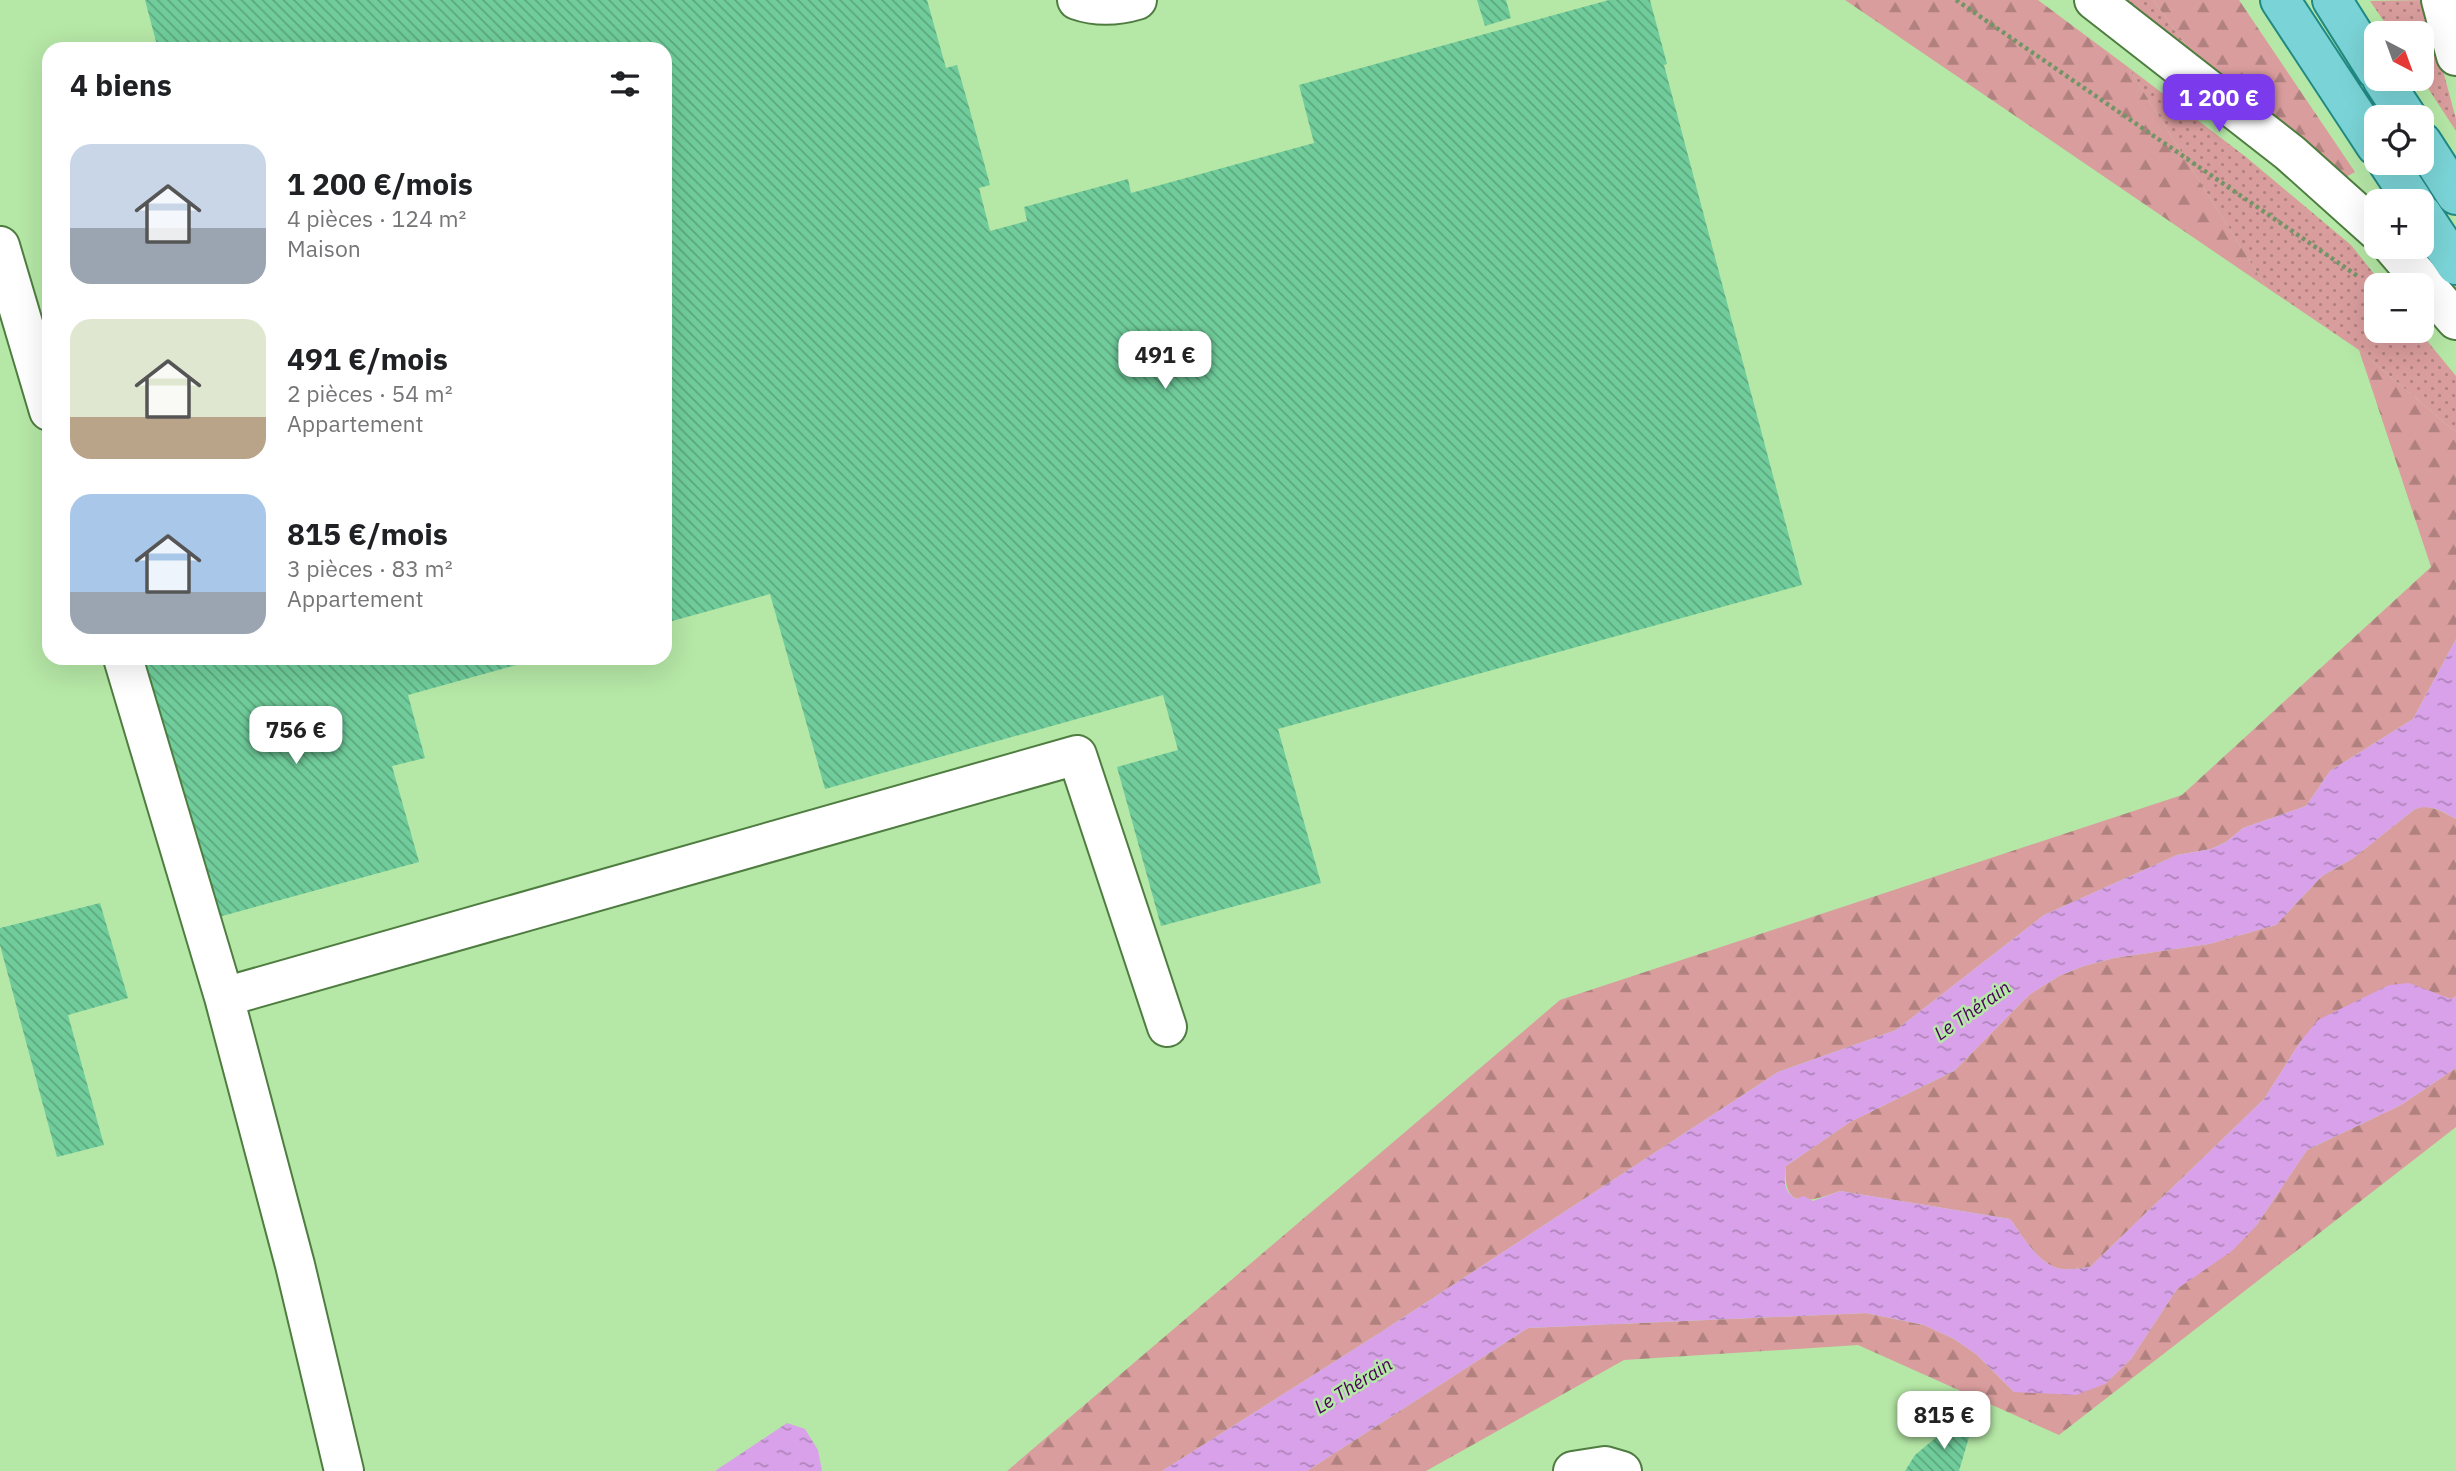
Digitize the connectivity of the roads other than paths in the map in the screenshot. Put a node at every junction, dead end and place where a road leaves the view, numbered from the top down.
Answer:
1 (1077, 0) edge
2 (1137, 0) edge
3 (2094, 0) edge
4 (2280, 0) edge
5 (2332, 0) edge
6 (2441, 0) edge
7 (2364, 51) edge
8 (2456, 56) edge
9 (2364, 128) edge
10 (2434, 161) edge
11 (2456, 195) edge
12 (2364, 219) edge
13 (2434, 232) edge
14 (0, 246) edge
15 (2404, 259) edge
16 (2456, 265) edge
17 (2456, 320) edge
18 (42, 387) edge
19 (125, 665) edge
20 (224, 997) junction
21 (1167, 1027) dead end
22 (344, 1471) edge
23 (1573, 1471) edge
24 (1622, 1471) edge

1 - 2 street
3 - 12 street
4 - 9 main road
5 - 7 main road
6 - 8 street
10 - 11 main road
13 - 16 main road
14 - 18 street
15 - 17 street
19 - 20 street
20 - 21 street
20 - 22 street
23 - 24 street

